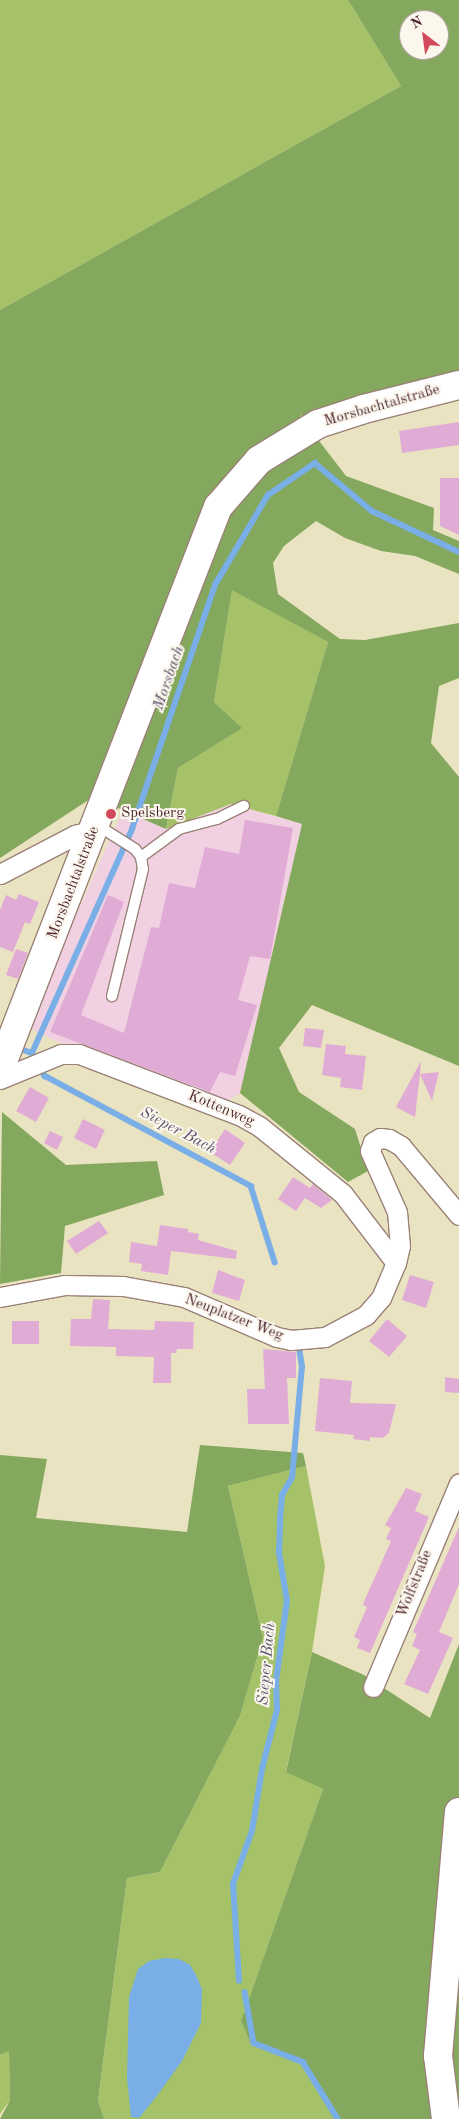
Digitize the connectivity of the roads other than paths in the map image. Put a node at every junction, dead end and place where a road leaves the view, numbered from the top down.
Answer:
1 (459, 385) edge
2 (244, 806) dead end
3 (102, 830) junction
4 (138, 853) junction
5 (0, 874) edge
6 (112, 996) dead end
7 (0, 1069) edge
8 (0, 1079) edge
9 (459, 1214) edge
10 (396, 1262) junction
11 (0, 1297) edge
12 (459, 1483) edge
13 (372, 1687) dead end
14 (459, 1812) edge
15 (446, 2119) edge

1 - 3 main road, Morsbachtalstraße
2 - 4 lane
3 - 4 lane
3 - 5 street
3 - 7 main road, Morsbachtalstraße
4 - 6 lane
8 - 10 street, Kottenweg
9 - 10 street, Neuplatzer Weg
10 - 11 street, Neuplatzer Weg
12 - 13 street, Wolfstraße
14 - 15 main road

